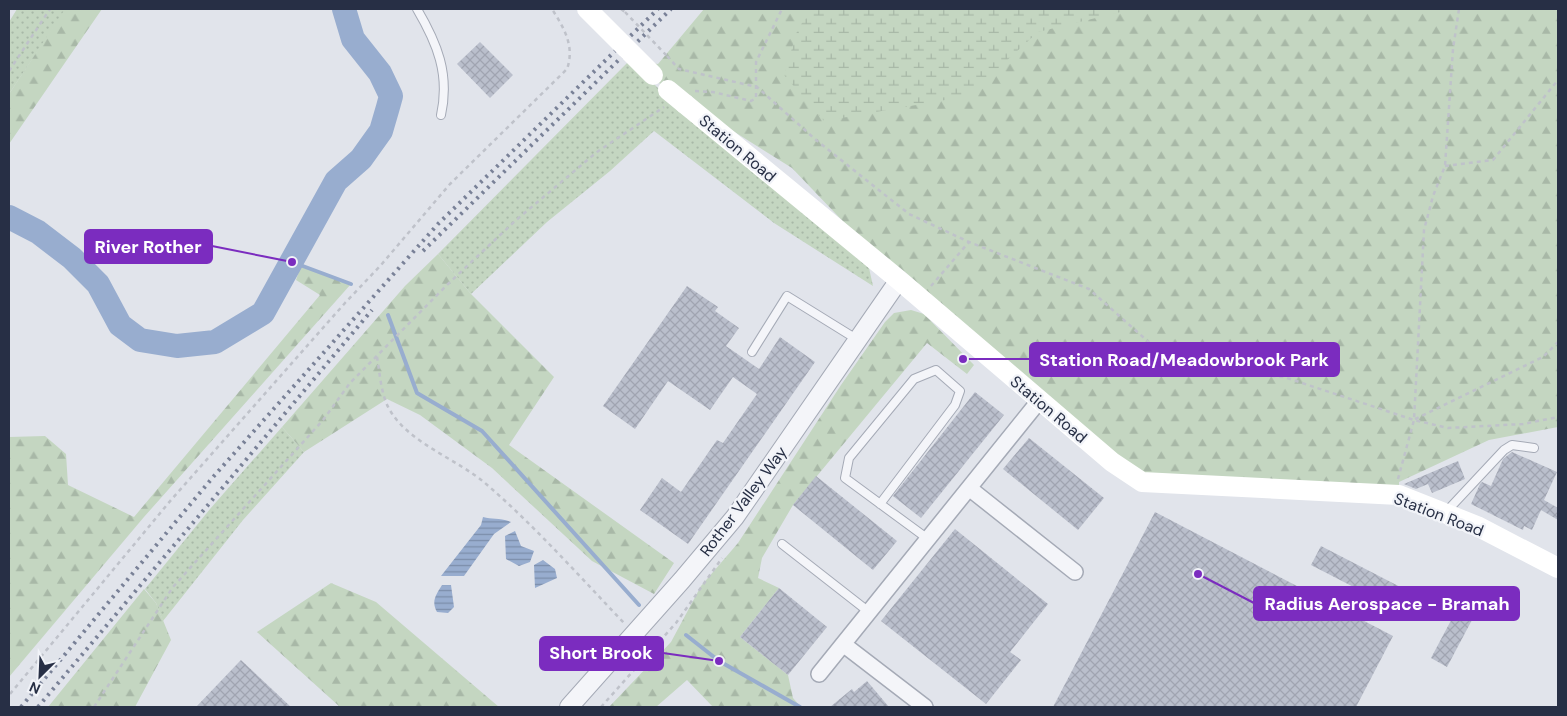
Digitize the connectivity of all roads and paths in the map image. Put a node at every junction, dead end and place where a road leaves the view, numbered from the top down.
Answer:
1 (50, 9) edge
2 (417, 9) edge
3 (552, 9) edge
4 (587, 9) edge
5 (621, 9) edge
6 (782, 9) edge
7 (1459, 9) edge
8 (9, 70) edge
9 (1558, 80) edge
10 (757, 87) junction
11 (678, 98) junction
12 (441, 115) dead end
13 (1445, 166) junction
14 (969, 242) junction
15 (899, 280) junction
16 (920, 299) junction
17 (858, 340) junction
18 (1558, 342) edge
19 (752, 352) dead end
20 (377, 357) junction
21 (1039, 401) junction
22 (1558, 417) edge
23 (1414, 420) junction
24 (1534, 448) dead end
25 (968, 488) junction
26 (1394, 495) junction
27 (880, 504) junction
28 (1444, 513) junction
29 (928, 539) junction
30 (782, 544) dead end
31 (1558, 568) edge
32 (1074, 572) dead end
33 (869, 612) junction
34 (635, 634) junction
35 (843, 644) junction
36 (819, 674) dead end
37 (10, 694) dead end
38 (94, 707) edge
39 (569, 707) edge
40 (926, 707) edge

1 - 8 path
2 - 12 lane
3 - 37 path
4 - 11 main road, Station Road, bridge
5 - 10 path, bridge
6 - 10 path
7 - 13 path
9 - 13 path
10 - 11 path
10 - 14 path
11 - 15 main road, Station Road
11 - 20 path
13 - 23 path
14 - 16 path
14 - 23 path
15 - 16 main road, Station Road
15 - 17 street, Rother Valley Way
16 - 21 main road, Station Road
17 - 19 lane
17 - 34 street, Rother Valley Way
18 - 23 path
20 - 34 path
20 - 38 path
21 - 25 street
21 - 26 main road, Station Road
22 - 23 path
23 - 26 path
24 - 28 lane
25 - 29 street
25 - 32 street
26 - 28 main road, Station Road
27 - 27 lane
27 - 29 lane
28 - 31 main road, Station Road
29 - 33 street
30 - 33 lane
33 - 35 street
34 - 39 street, Rother Valley Way
35 - 36 street
35 - 40 street

